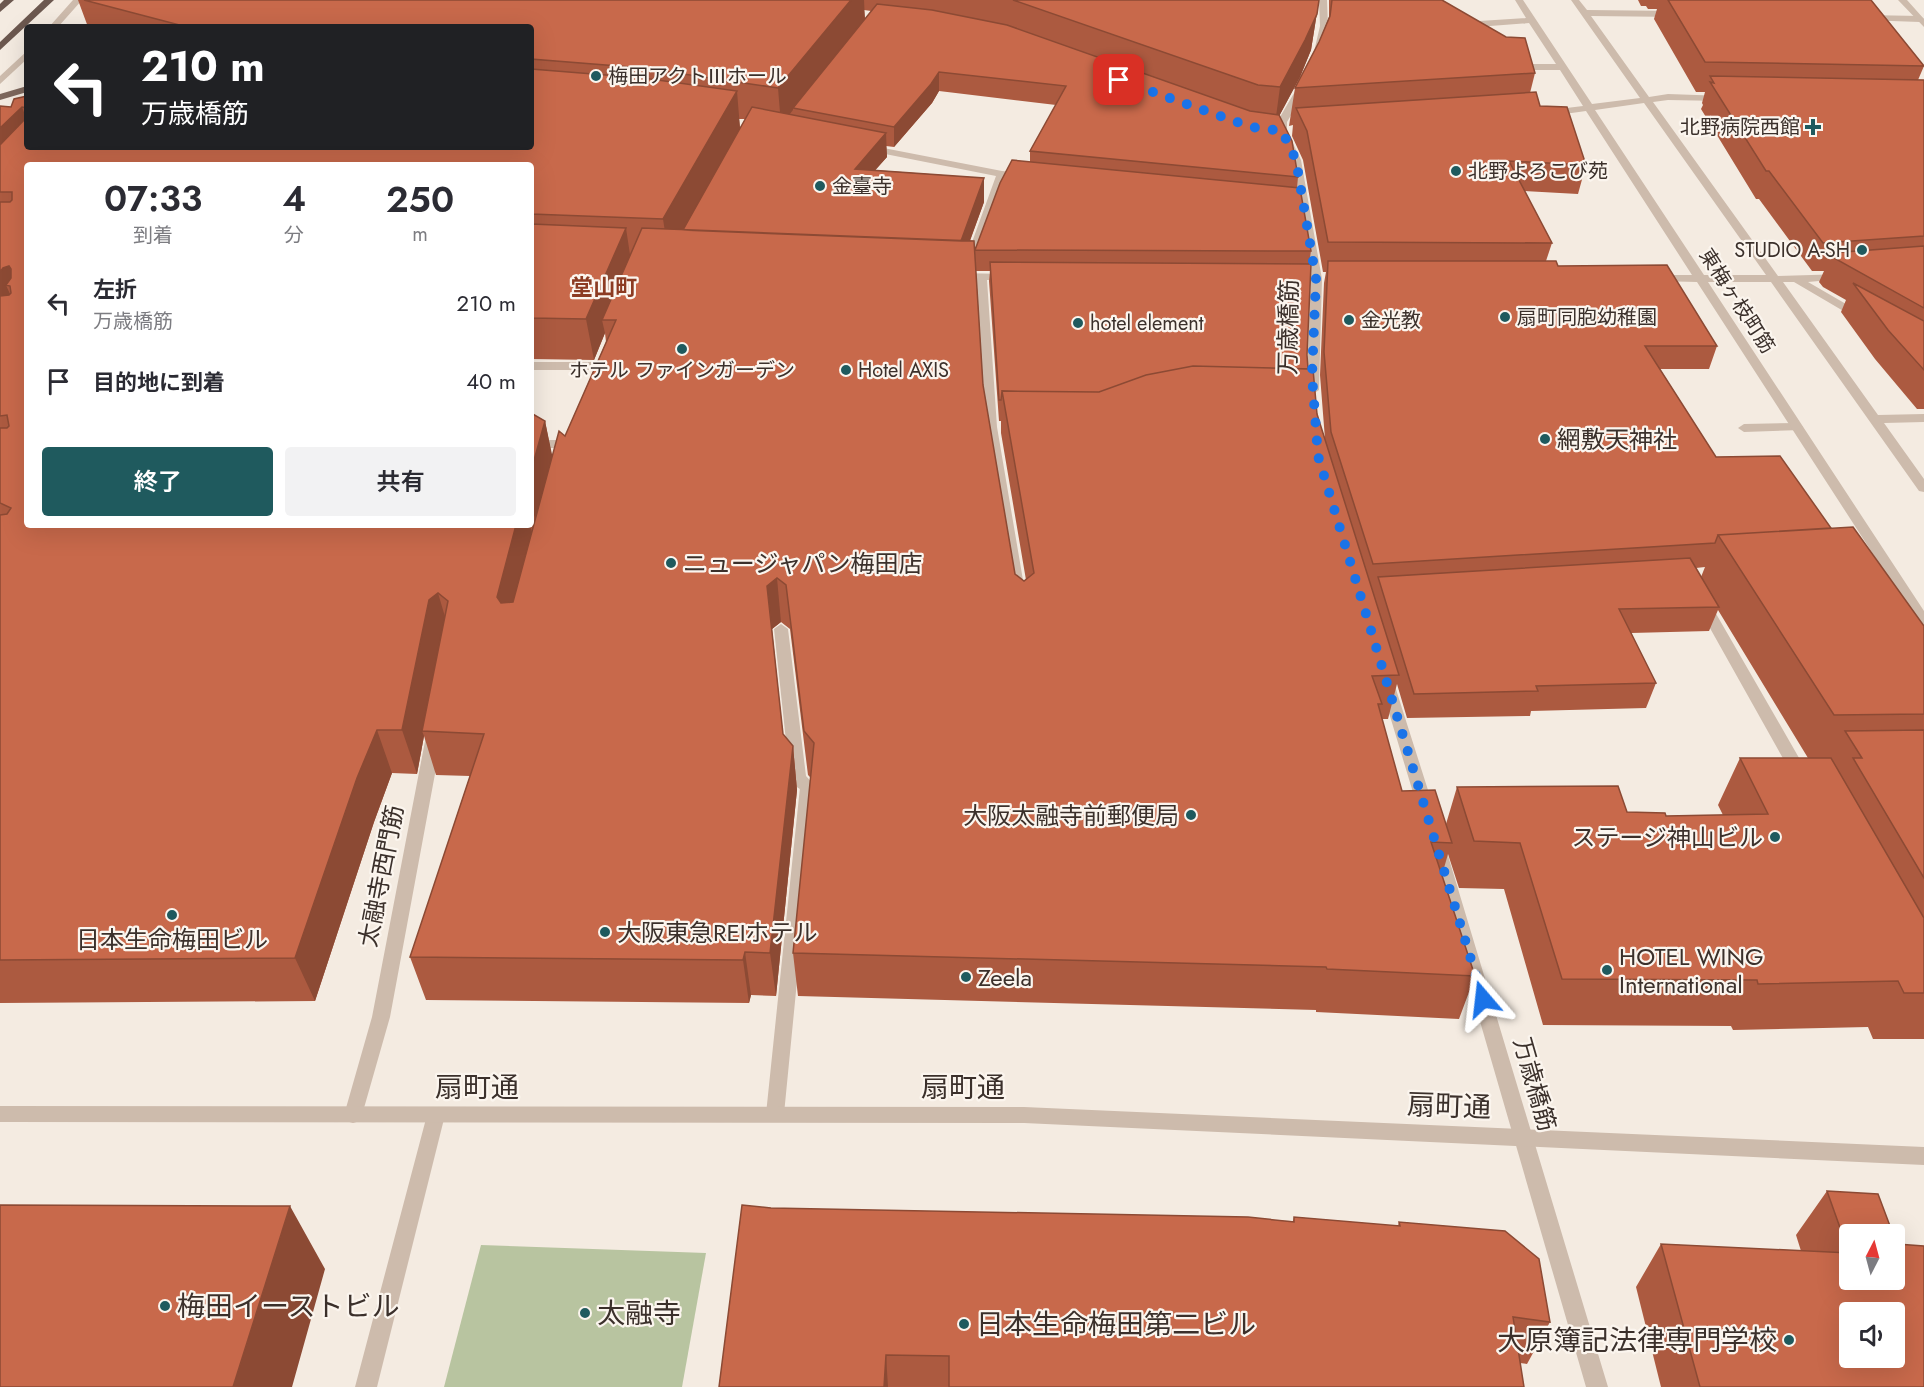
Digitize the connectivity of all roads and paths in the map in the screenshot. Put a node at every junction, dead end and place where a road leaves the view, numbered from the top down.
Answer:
1 (9, 0) edge
2 (49, 0) edge
3 (78, 0) edge
4 (1323, 0) edge
5 (1519, 0) edge
6 (1575, 0) edge
7 (1902, 0) edge
8 (0, 9) edge
9 (1584, 13) junction
10 (1692, 14) edge
11 (1857, 18) edge
12 (1531, 20) junction
13 (1922, 22) edge
14 (56, 24) edge
15 (1455, 26) edge
16 (0, 47) edge
17 (24, 57) edge
18 (1502, 61) edge
19 (1316, 62) edge
20 (1562, 67) junction
21 (0, 81) edge
22 (1305, 82) edge
23 (24, 90) edge
24 (0, 97) edge
25 (1738, 98) edge
26 (1646, 99) junction
27 (1587, 107) junction
28 (1544, 113) edge
29 (853, 145) edge
30 (1002, 174) junction
31 (1037, 178) edge
32 (942, 275) edge
33 (1854, 275) edge
34 (965, 276) junction
35 (981, 277) junction
36 (1017, 277) edge
37 (1773, 277) junction
38 (1649, 278) edge
39 (1702, 279) junction
40 (1796, 279) junction
41 (1871, 323) edge
42 (534, 366) edge
43 (598, 366) edge
44 (1314, 406) edge
45 (1924, 418) edge
46 (1875, 419) junction
47 (1797, 427) junction
48 (1744, 428) dead end
49 (534, 444) edge
50 (567, 444) edge
51 (1924, 488) edge
52 (1886, 563) junction
53 (1867, 564) edge
54 (1693, 586) edge
55 (1021, 606) edge
56 (1924, 622) edge
57 (781, 629) dead end
58 (1382, 665) edge
59 (436, 725) edge
60 (1810, 791) edge
61 (0, 1114) edge
62 (775, 1114) junction
63 (353, 1115) junction
64 (436, 1115) junction
65 (1524, 1137) junction
66 (1924, 1156) edge
67 (366, 1387) edge
68 (1597, 1387) edge

1 - 8 highway
2 - 16 highway
3 - 14 street
4 - 19 street
5 - 12 street, 東梅ヶ枝町筋
6 - 9 street, 東梅ヶ枝町筋
7 - 13 street
9 - 10 street
9 - 26 street, 東梅ヶ枝町筋
11 - 13 street
12 - 15 street
12 - 20 street, 東梅ヶ枝町筋
17 - 21 street
18 - 20 street
20 - 27 street, 東梅ヶ枝町筋
22 - 44 street, 万歳橋筋
23 - 24 main road
25 - 26 street
26 - 27 street
26 - 37 street, 東梅ヶ枝町筋
27 - 28 street
27 - 39 street, 東梅ヶ枝町筋
29 - 30 street
30 - 31 street
30 - 34 street
32 - 34 street
33 - 40 street
34 - 35 street
35 - 36 street
35 - 55 street
37 - 39 street
37 - 40 street
37 - 46 street, 東梅ヶ枝町筋
38 - 39 street
39 - 47 street, 東梅ヶ枝町筋
40 - 41 street
42 - 43 street
45 - 46 street
46 - 51 street, 東梅ヶ枝町筋
47 - 48 street
47 - 52 street, 東梅ヶ枝町筋
49 - 50 street
52 - 53 street
52 - 56 street, 東梅ヶ枝町筋
54 - 60 street
57 - 62 street
58 - 65 street, 万歳橋筋
59 - 63 street, 太融寺西門筋
61 - 63 street, 扇町通
62 - 64 street, 扇町通
62 - 65 street, 扇町通
63 - 64 street, 扇町通
64 - 67 street
65 - 66 street, 扇町通
65 - 68 street, 万歳橋筋

